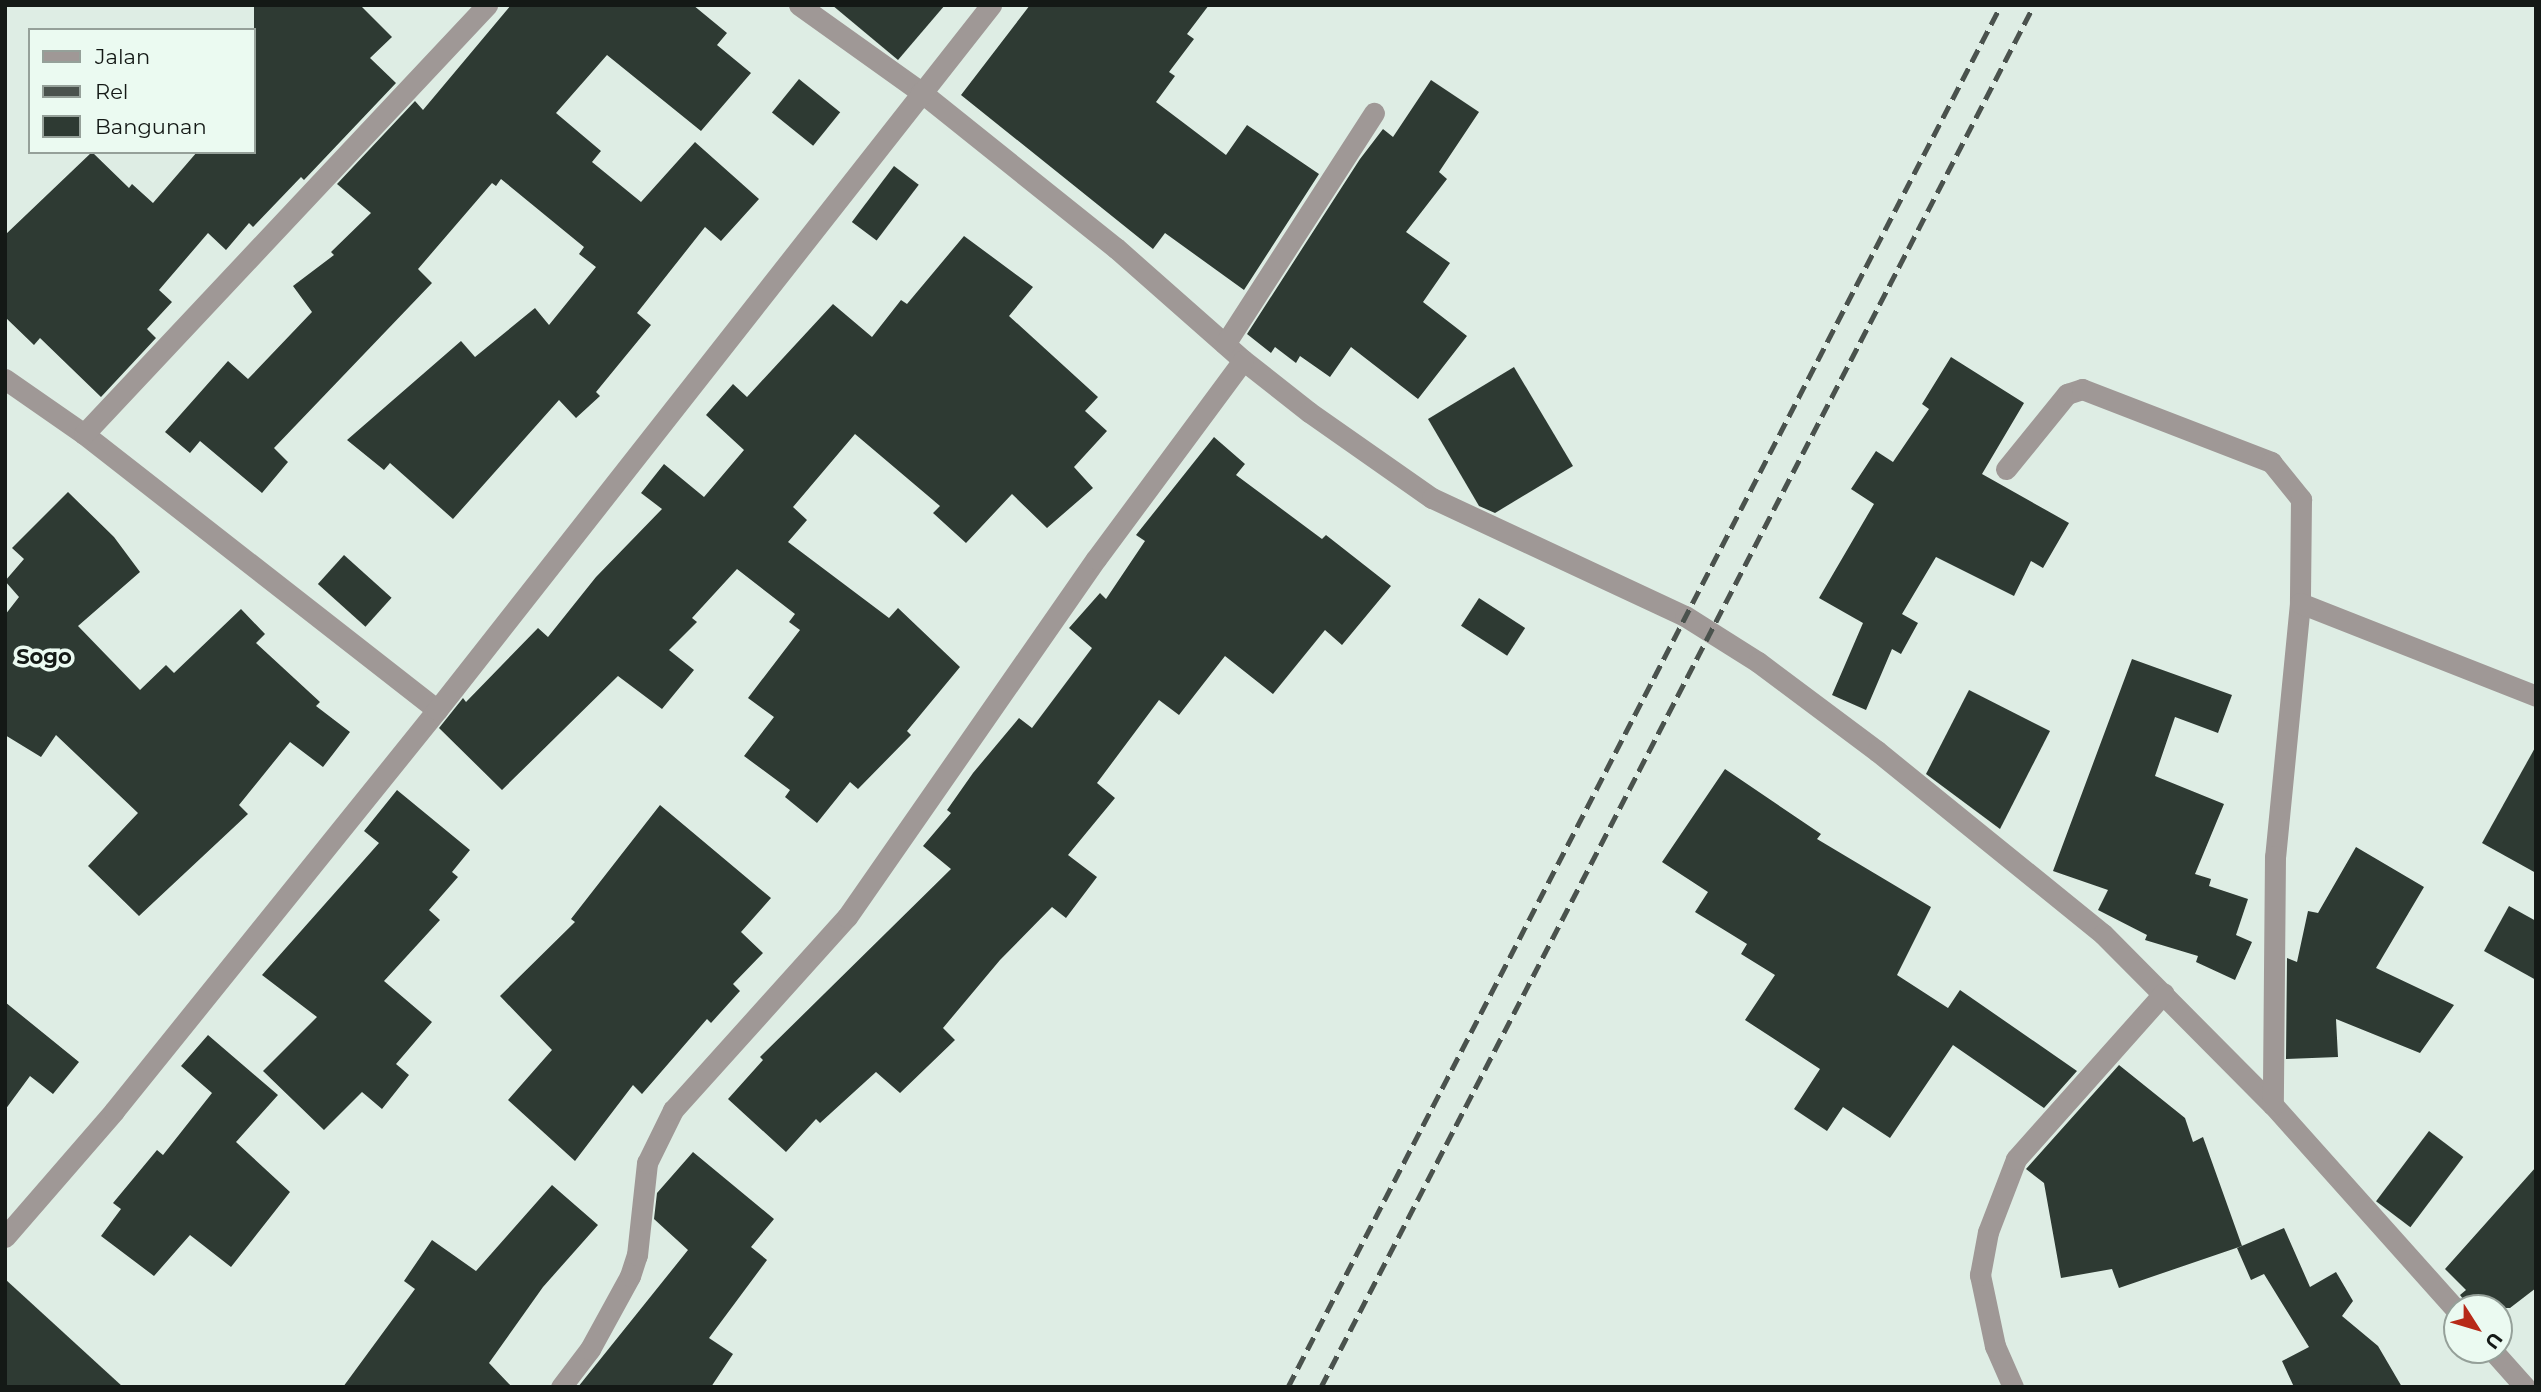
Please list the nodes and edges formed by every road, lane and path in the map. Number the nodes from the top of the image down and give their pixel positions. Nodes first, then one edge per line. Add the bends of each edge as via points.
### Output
1 (487, 5) edge
2 (799, 5) edge
3 (990, 5) edge
4 (921, 92) junction
5 (1374, 113) dead end
6 (1225, 344) junction
7 (1242, 360) junction
8 (5, 379) edge
9 (84, 434) junction
10 (2006, 469) dead end
11 (2301, 603) junction
12 (2536, 696) edge
13 (437, 710) junction
14 (2164, 993) junction
15 (2273, 1105) junction
16 (5, 1237) edge
17 (2443, 1295) edge
18 (2504, 1364) edge
19 (561, 1387) edge
20 (2012, 1387) edge
21 (2525, 1387) edge

1 - 9 street
2 - 4 street
3 - 4 street
4 - 6 street via 1116,247
4 - 13 street
5 - 6 street
6 - 7 street
7 - 14 street via 1432,498 1685,617 1758,663 1877,751 2104,934
7 - 19 street via 1096,559 847,917 673,1110 647,1163 637,1255 630,1276 590,1349
8 - 9 street
9 - 13 street
10 - 11 street via 2076,389 2137,407 2271,463 2301,499
11 - 12 street
11 - 15 street via 2276,856
13 - 16 street via 114,1111
14 - 15 street
14 - 20 street via 2016,1159 1987,1232 1980,1275 1995,1346
15 - 17 street
18 - 21 street

